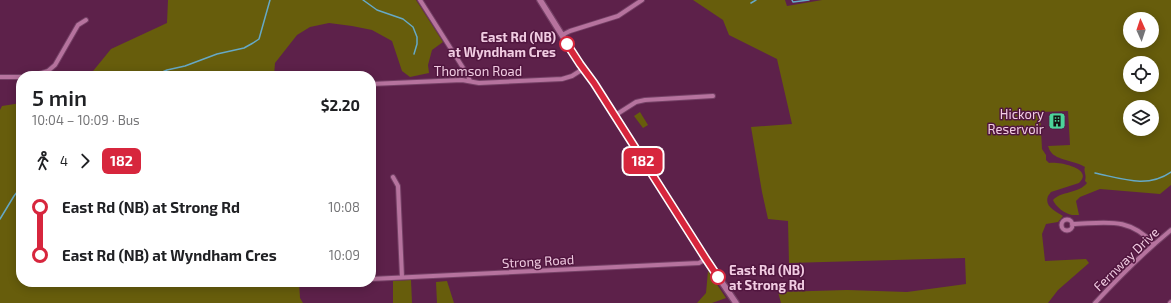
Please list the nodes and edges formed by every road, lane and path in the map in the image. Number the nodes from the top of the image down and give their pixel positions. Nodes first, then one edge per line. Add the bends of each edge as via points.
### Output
1 (420, 0) edge
2 (540, 0) edge
3 (642, 0) edge
4 (86, 20) dead end
5 (562, 35) junction
6 (583, 69) junction
7 (48, 71) edge
8 (16, 76) edge
9 (0, 77) edge
10 (470, 81) junction
11 (376, 84) edge
12 (713, 96) dead end
13 (614, 116) junction
14 (393, 177) dead end
15 (1072, 224) dead end
16 (1171, 230) edge
17 (1154, 244) junction
18 (706, 259) junction
19 (402, 277) junction
20 (376, 279) edge
21 (736, 303) edge
22 (1095, 303) edge

1 - 10 street
2 - 5 main road
3 - 5 street via 618,16
4 - 7 street via 78,25 55,65
5 - 6 main road
6 - 10 street, Thomson Road via 562,79 479,83
6 - 13 main road
8 - 9 street
10 - 11 street, Thomson Road
12 - 13 street via 645,100 636,102
13 - 18 main road
14 - 19 street via 398,186
15 - 17 street via 1120,223 1142,233
16 - 17 street, Fernway Drive
17 - 22 street, Fernway Drive
18 - 19 street, Strong Road via 699,263
18 - 21 main road
19 - 20 street, Strong Road

